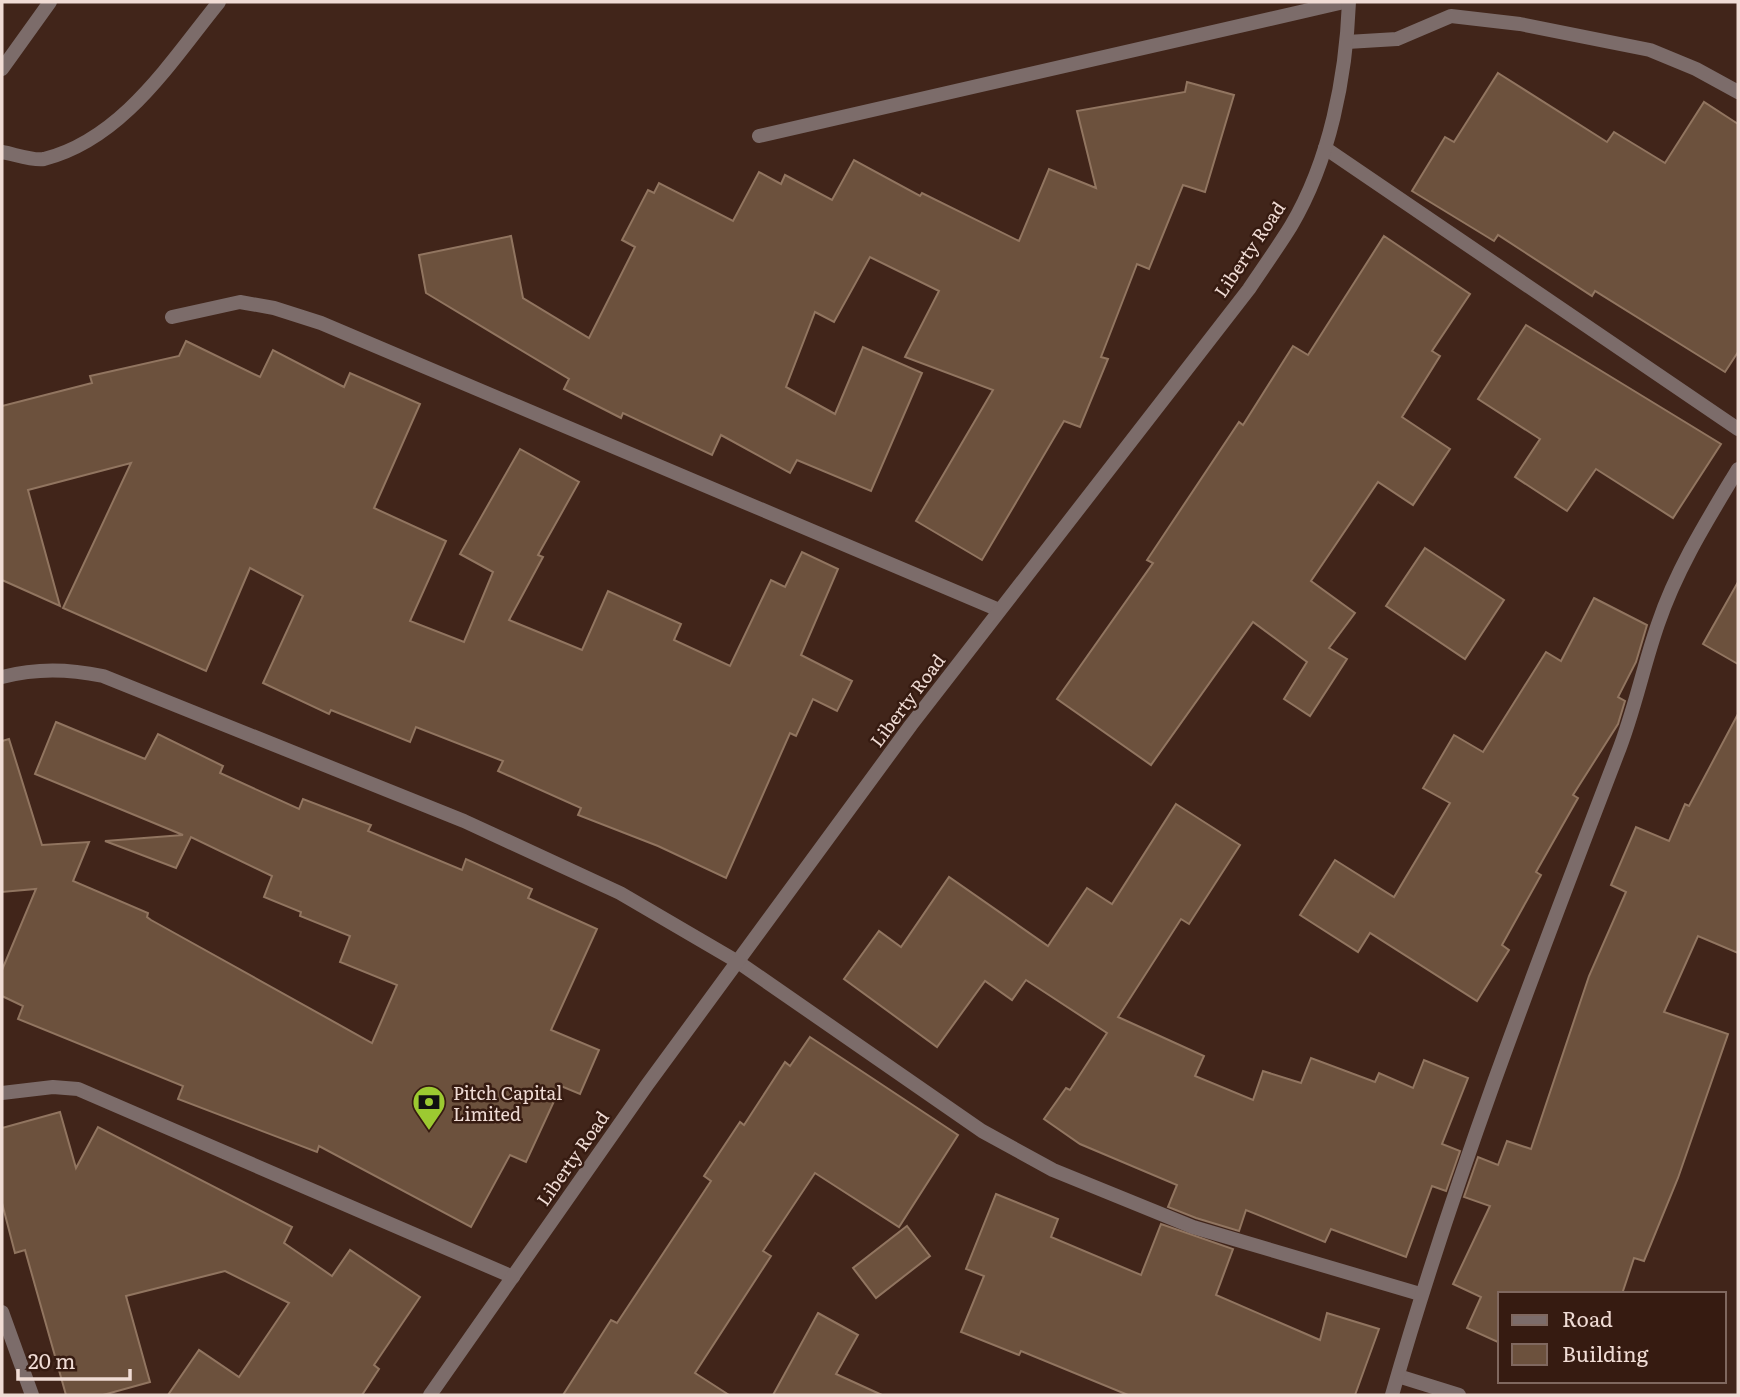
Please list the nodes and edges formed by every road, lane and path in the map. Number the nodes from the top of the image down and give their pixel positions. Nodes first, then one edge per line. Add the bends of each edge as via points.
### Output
1 (50, 2) edge
2 (219, 2) edge
3 (1346, 2) edge
4 (1347, 42) junction
5 (2, 69) edge
6 (1738, 92) edge
7 (759, 136) dead end
8 (1325, 148) junction
9 (2, 152) edge
10 (172, 317) dead end
11 (1738, 429) edge
12 (1738, 469) edge
13 (999, 610) junction
14 (2, 677) edge
15 (738, 962) junction
16 (2, 1093) edge
17 (513, 1277) junction
18 (1420, 1294) junction
19 (2, 1312) edge
20 (1398, 1376) junction
21 (32, 1395) edge
22 (430, 1395) edge
23 (1392, 1395) edge
24 (1459, 1395) edge

1 - 5 street
2 - 9 street via 130,110 93,137 42,160
3 - 4 street, Liberty Road
3 - 7 street
4 - 6 street via 1397,39 1451,16 1520,24 1650,50
4 - 8 street, Liberty Road
8 - 11 street
8 - 13 street, Liberty Road via 1292,224 1249,289
10 - 13 street via 240,302 321,323
12 - 18 street via 1682,565 1658,622 1618,753
13 - 15 street, Liberty Road
14 - 15 street via 38,669 103,676 540,853 620,893
15 - 17 street, Liberty Road
15 - 18 street via 982,1131 1053,1170 1193,1227
16 - 17 street via 78,1089
17 - 22 street, Liberty Road
18 - 20 street
19 - 21 street
20 - 23 street
20 - 24 street

